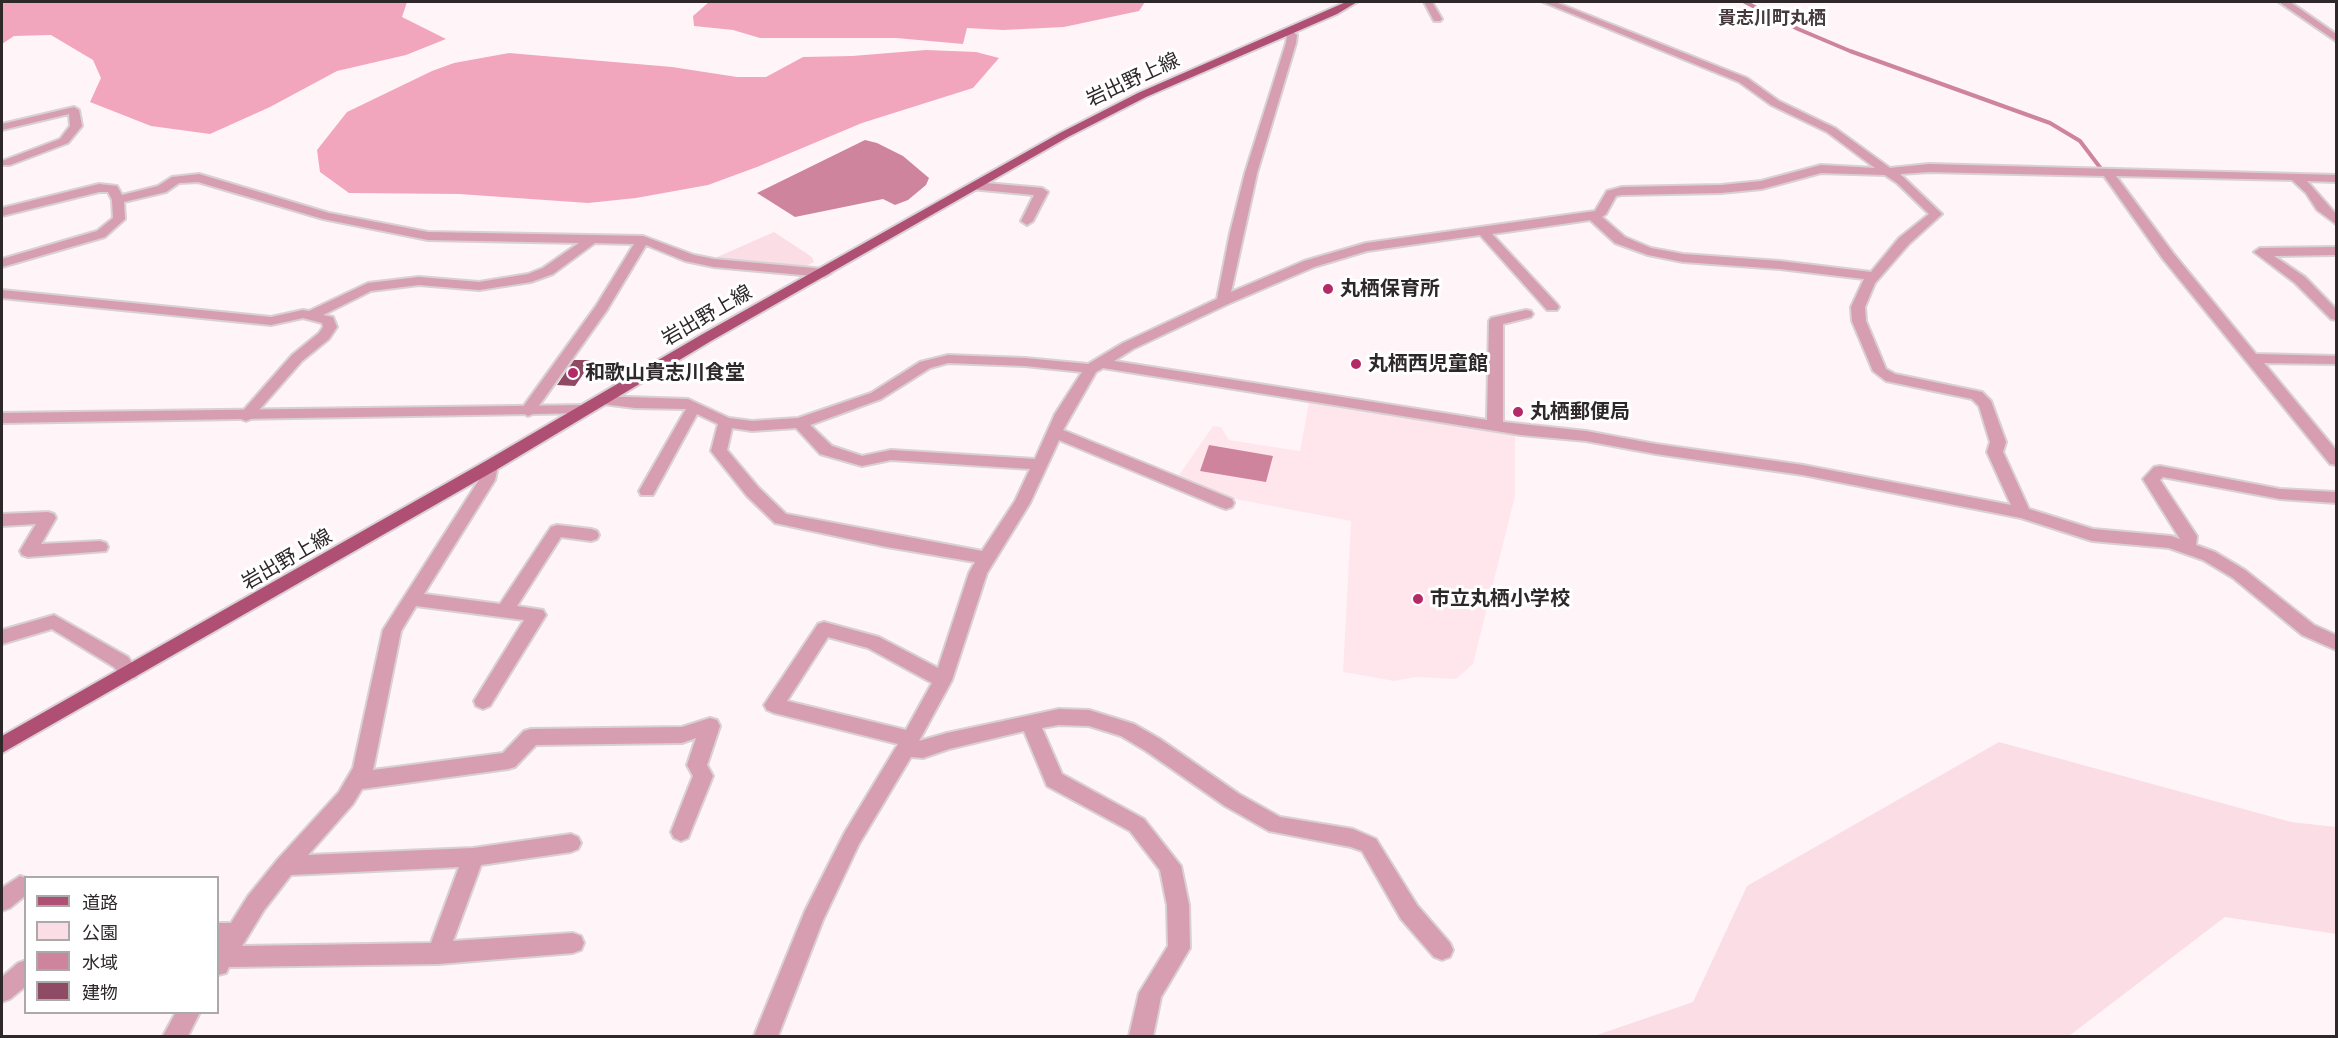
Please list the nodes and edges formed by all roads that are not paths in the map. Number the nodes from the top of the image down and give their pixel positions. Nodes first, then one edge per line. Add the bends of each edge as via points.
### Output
1 (1352, 2) edge
2 (1428, 2) edge
3 (1548, 2) edge
4 (2284, 2) edge
5 (1437, 19) dead end
6 (1288, 32) junction
7 (2337, 38) edge
8 (2, 127) edge
9 (3, 164) edge
10 (1888, 172) junction
11 (2108, 173) junction
12 (2295, 177) junction
13 (2337, 178) edge
14 (975, 186) junction
15 (118, 200) junction
16 (2, 212) edge
17 (1593, 216) junction
18 (2337, 220) edge
19 (1027, 221) dead end
20 (1482, 230) junction
21 (591, 239) junction
22 (643, 240) junction
23 (2337, 251) edge
24 (2, 263) edge
25 (824, 273) junction
26 (1873, 276) junction
27 (2, 294) edge
28 (1223, 301) junction
29 (1552, 307) dead end
30 (1526, 314) dead end
31 (312, 315) junction
32 (2337, 316) edge
33 (2252, 358) junction
34 (2337, 360) edge
35 (1095, 366) junction
36 (603, 399) junction
37 (694, 406) junction
38 (585, 410) junction
39 (528, 411) junction
40 (246, 416) junction
41 (2, 418) edge
42 (726, 422) junction
43 (800, 423) junction
44 (1495, 425) junction
45 (1054, 432) junction
46 (2337, 460) edge
47 (1038, 464) junction
48 (490, 466) junction
49 (647, 491) dead end
50 (2337, 497) edge
51 (1226, 503) dead end
52 (2023, 513) junction
53 (2, 520) edge
54 (591, 535) dead end
55 (100, 547) dead end
56 (2187, 548) junction
57 (986, 558) junction
58 (412, 599) junction
59 (504, 611) junction
60 (2, 627) edge
61 (36, 627) junction
62 (2, 637) edge
63 (2337, 643) edge
64 (129, 672) junction
65 (943, 680) junction
66 (483, 700) dead end
67 (1030, 722) junction
68 (909, 744) junction
69 (2, 746) edge
70 (356, 781) junction
71 (681, 832) dead end
72 (571, 843) dead end
73 (473, 857) junction
74 (285, 866) junction
75 (16, 886) edge
76 (2, 902) edge
77 (227, 934) edge
78 (573, 943) dead end
79 (1442, 950) dead end
80 (438, 953) junction
81 (220, 961) edge
82 (24, 972) edge
83 (2, 992) edge
84 (188, 1014) edge
85 (175, 1036) edge
86 (766, 1036) edge
87 (1141, 1036) edge

1 - 6 main road, 岩出野上線
2 - 5 street
3 - 10 street via 1743,80 1775,103 1831,130
4 - 7 street
6 - 14 main road, 岩出野上線 via 1142,95
6 - 28 street via 1292,35 1291,43 1251,173
8 - 9 street via 74,110 76,126 64,141
10 - 11 street via 1929,168
10 - 17 street via 1821,169 1762,185 1622,191 1611,194 1600,214
10 - 26 street via 1936,214 1904,241
11 - 12 street
11 - 33 street via 2168,256
12 - 13 street
12 - 18 street
14 - 19 street via 1042,192
14 - 25 main road, 岩出野上線
15 - 16 street via 113,189 99,188
15 - 21 street via 162,189 176,180 199,178 327,216 428,236
15 - 24 street via 119,219 101,234
17 - 20 street
17 - 26 street via 1620,240 1683,258
20 - 28 street via 1366,247 1309,264
20 - 29 street
21 - 22 street
21 - 31 street via 548,271 531,278 479,286 419,281 368,287
22 - 25 street via 714,263
22 - 39 street via 602,307
23 - 32 street via 2260,252 2300,280
25 - 36 main road, 岩出野上線
26 - 52 street via 1858,307 1859,321 1880,371 1891,378 1977,395 1986,404 1998,442 1995,452
27 - 31 street via 271,321
28 - 35 street
30 - 44 street via 1496,321
31 - 40 street via 328,320 330,327
33 - 34 street
33 - 46 street
35 - 43 street via 948,359 925,365 876,396
35 - 44 street
35 - 45 street
36 - 37 street
36 - 38 main road, 岩出野上線
37 - 42 street
37 - 49 street
38 - 39 street
38 - 48 main road, 岩出野上線
39 - 40 street
40 - 41 street
42 - 43 street via 752,426
42 - 57 street via 720,452 781,519
43 - 47 street via 826,450 862,461 891,455
44 - 52 street via 1803,470
45 - 47 street
45 - 51 street
47 - 57 street via 1023,503
48 - 58 street via 488,480
48 - 64 main road, 岩出野上線
50 - 56 street via 2280,494 2160,471 2151,479 2189,536
52 - 56 street via 2092,535 2171,542
53 - 55 street via 48,518 28,551
54 - 59 street via 557,531
56 - 63 street via 2210,556 2239,574 2307,630
57 - 65 street
58 - 59 street
58 - 70 street via 392,630 363,770
59 - 66 street via 537,615
60 - 61 street
61 - 62 street
61 - 64 street via 54,621 121,662
64 - 69 main road, 岩出野上線
65 - 68 street
65 - 68 street via 873,642 824,629 774,705
67 - 68 street via 924,750
67 - 79 street via 1059,717 1089,718 1127,730 1276,825 1353,838 1369,845 1410,912
67 - 87 street via 1054,780 1137,825 1170,866 1178,904 1179,948 1150,993
68 - 86 street via 852,837 813,918
70 - 71 street via 508,761 531,737 682,735 710,726 697,765 703,776
70 - 74 street via 346,798
72 - 73 street
73 - 74 street
73 - 80 street
74 - 77 street
75 - 76 street
77 - 81 street
78 - 80 street
80 - 81 street
82 - 83 street
84 - 85 street

